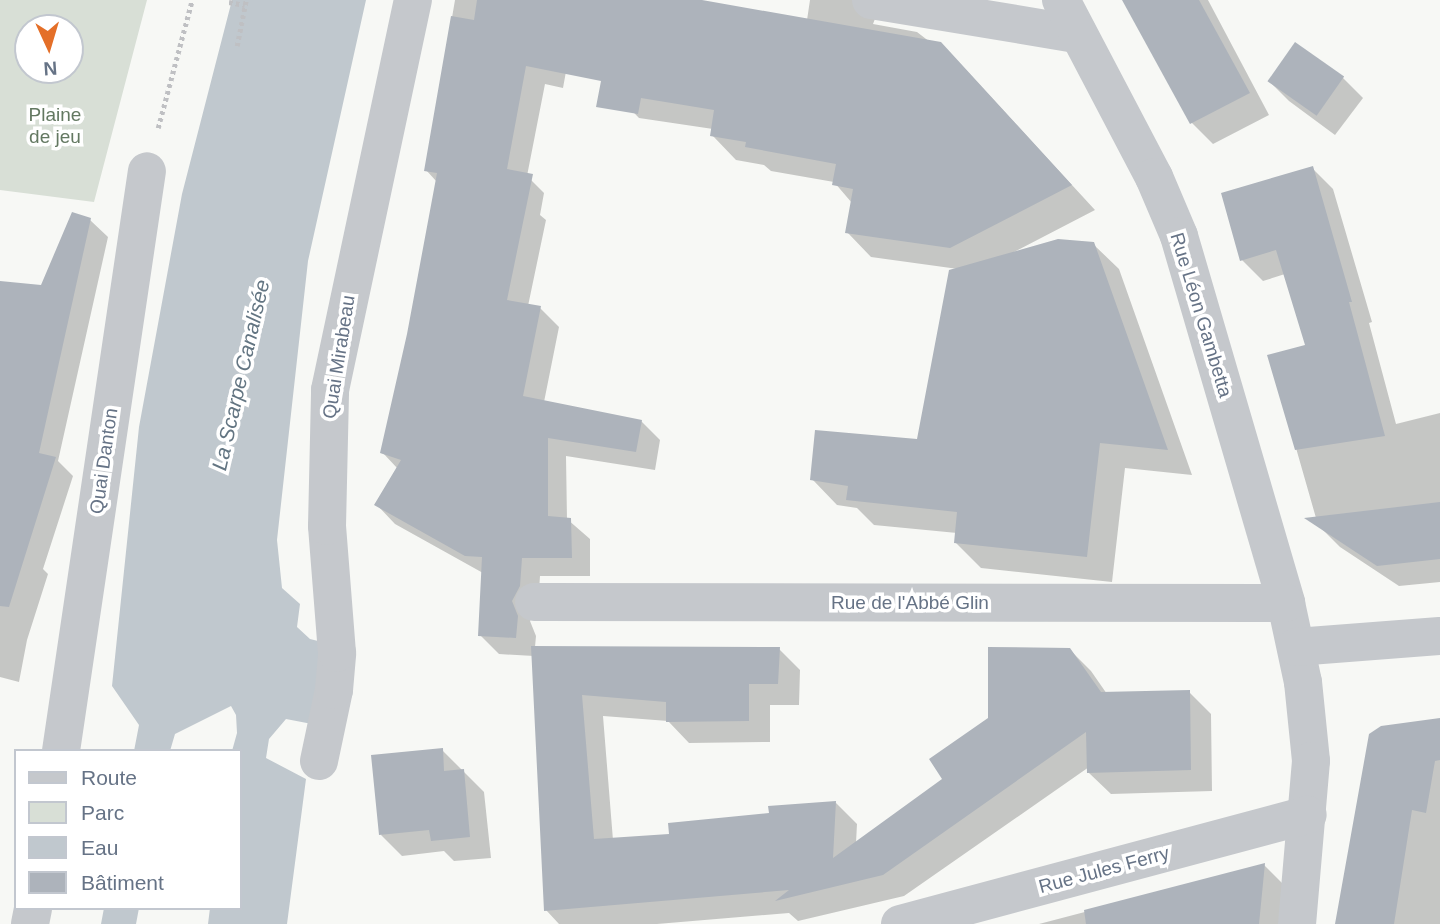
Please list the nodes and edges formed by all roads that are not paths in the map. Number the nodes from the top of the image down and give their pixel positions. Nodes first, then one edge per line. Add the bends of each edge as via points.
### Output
1 (414, 0) edge
2 (871, 0) edge
3 (1061, 0) edge
4 (1077, 34) junction
5 (147, 171) road end
6 (534, 601) dead end
7 (1286, 603) junction
8 (1440, 636) edge
9 (1296, 648) junction
10 (61, 749) edge
11 (319, 761) dead end
12 (1308, 815) junction
13 (900, 924) edge
14 (1297, 924) edge

1 - 11 street, Quai Mirabeau via 330,390 327,503 337,653
2 - 4 street
3 - 4 street, Rue Léon Gambetta
4 - 7 street, Rue Léon Gambetta via 1149,168 1179,236
5 - 10 street, Quai Danton
6 - 7 street, Rue de l'Abbé Glin
7 - 9 street, Rue Léon Gambetta
8 - 9 street
9 - 12 street, Rue Léon Gambetta via 1309,733
12 - 13 street, Rue Jules Ferry
12 - 14 street, Rue Léon Gambetta

